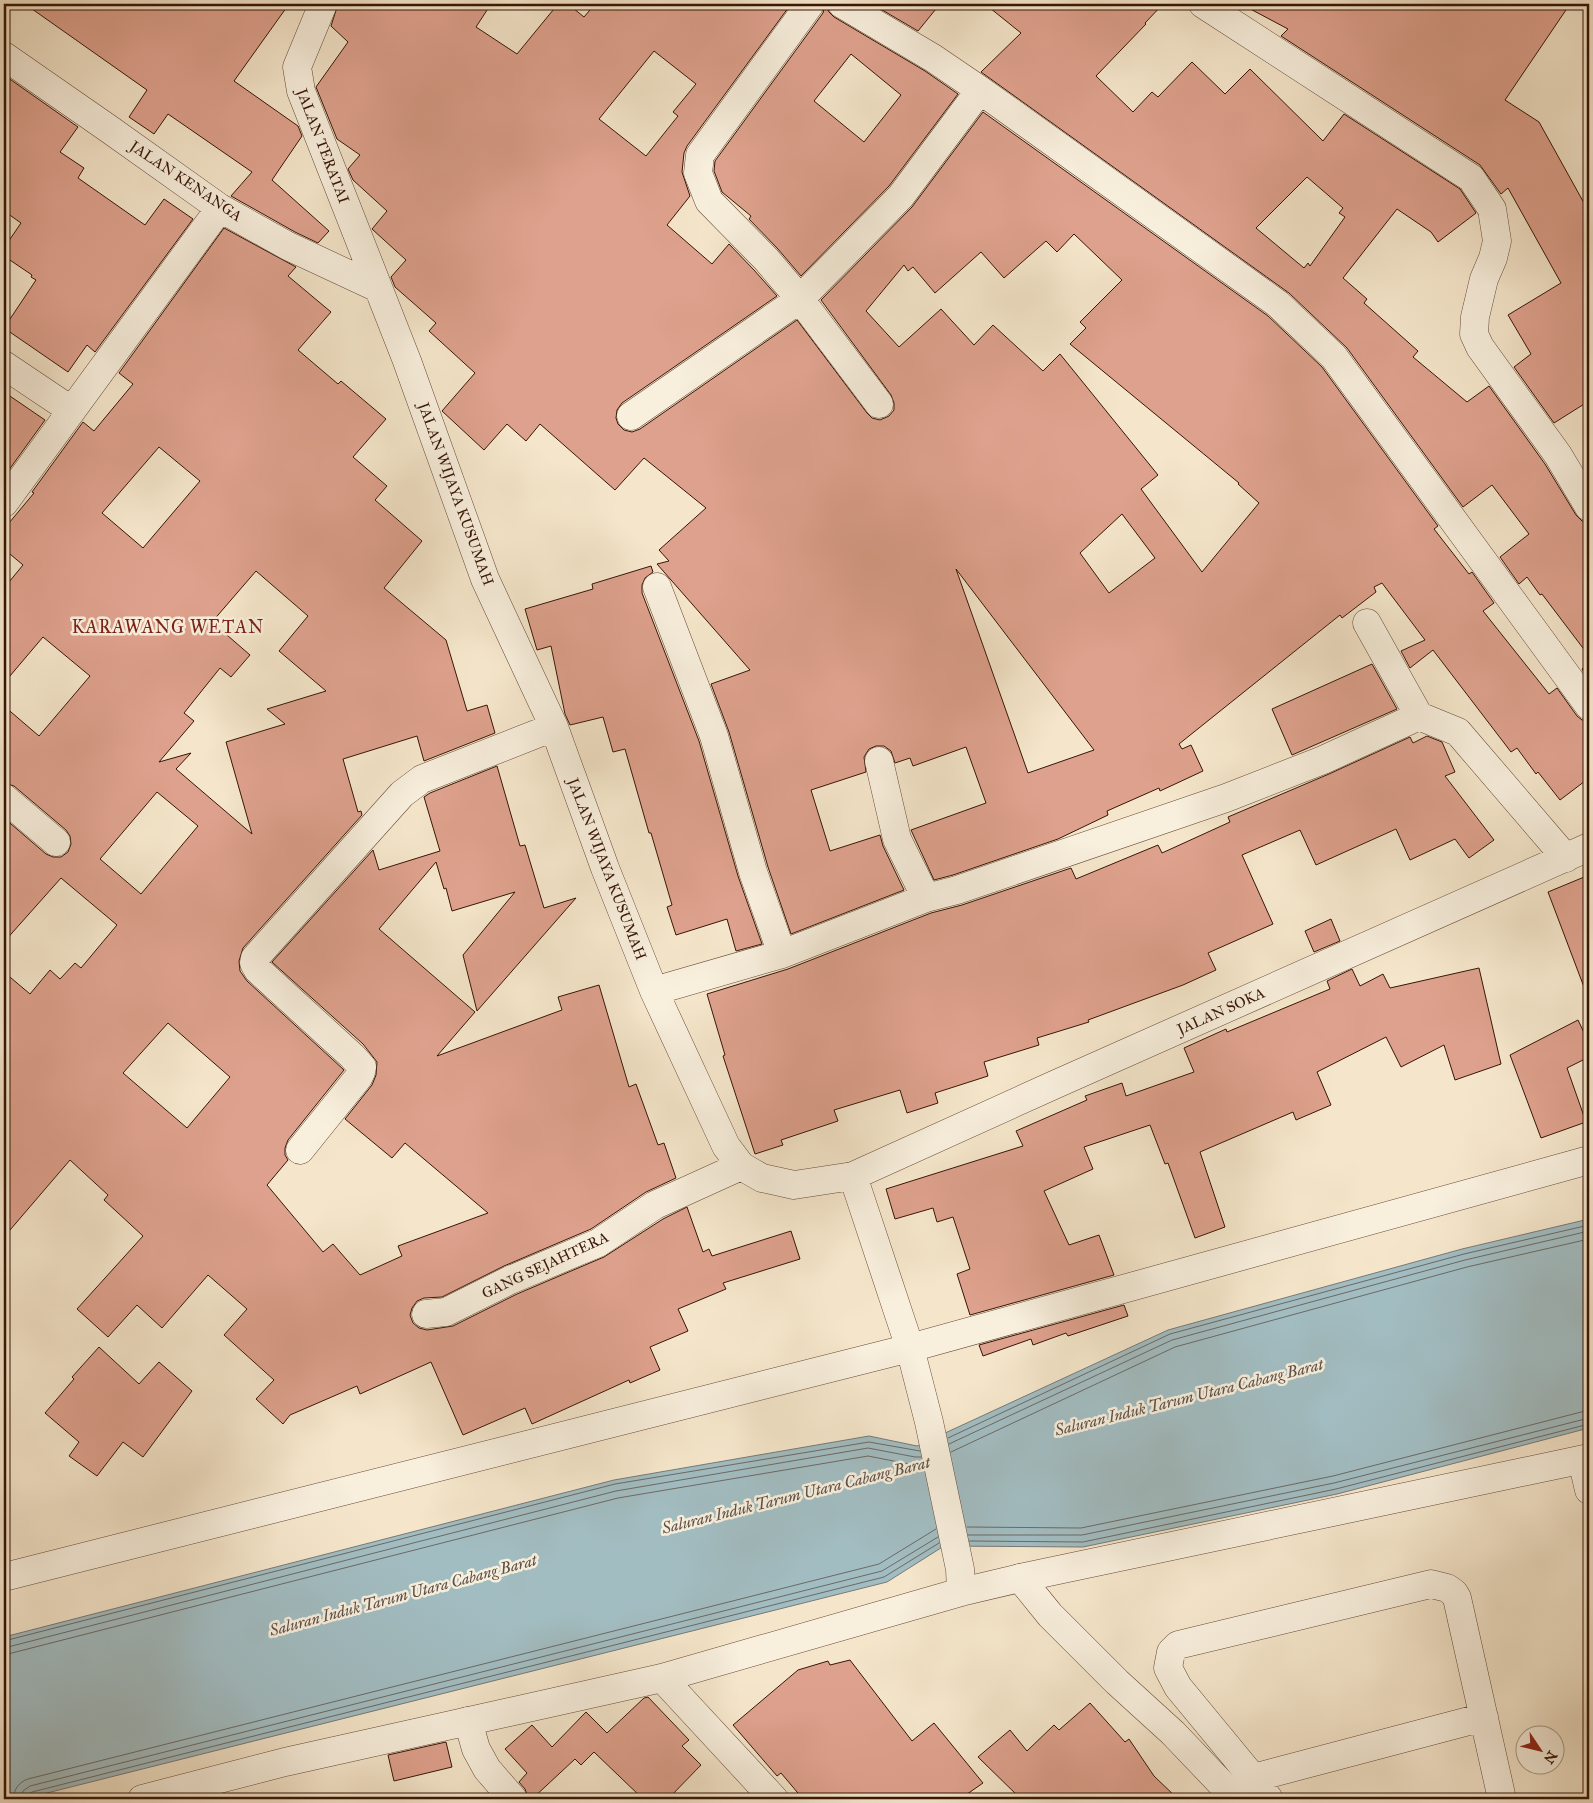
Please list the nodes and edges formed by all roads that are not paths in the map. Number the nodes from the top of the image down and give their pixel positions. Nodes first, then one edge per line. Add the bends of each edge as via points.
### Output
1 (323, 4) edge
2 (810, 4) edge
3 (842, 4) edge
4 (1203, 4) edge
5 (4, 56) edge
6 (980, 90) junction
7 (220, 208) junction
8 (378, 288) junction
9 (800, 299) junction
10 (4, 365) edge
11 (879, 404) dead end
12 (71, 410) junction
13 (631, 416) dead end
14 (4, 503) edge
15 (1589, 507) edge
16 (657, 587) dead end
17 (1367, 623) dead end
18 (1589, 706) edge
19 (1419, 716) junction
20 (554, 727) junction
21 (879, 761) dead end
22 (4, 798) edge
23 (56, 842) dead end
24 (1578, 853) edge
25 (926, 898) junction
26 (782, 954) junction
27 (654, 991) junction
28 (300, 1150) dead end
29 (1589, 1160) edge
30 (741, 1166) junction
31 (853, 1176) junction
32 (426, 1314) dead end
33 (910, 1348) junction
34 (1586, 1459) edge
35 (1589, 1490) edge
36 (4, 1577) edge
37 (1020, 1578) junction
38 (960, 1580) junction
39 (662, 1678) junction
40 (1484, 1717) junction
41 (468, 1721) junction
42 (1261, 1789) edge
43 (142, 1799) edge
44 (513, 1799) edge
45 (774, 1799) edge
46 (1236, 1799) edge
47 (1502, 1799) edge

1 - 8 street, JALAN TERATAI via 297,67 300,91
2 - 9 street via 700,155 698,173 709,201
3 - 6 street
4 - 15 street via 1471,178 1492,209 1497,240 1484,279 1474,334 1558,455
5 - 7 street, JALAN KENANGA
6 - 9 street via 901,196
6 - 18 street via 1278,304 1334,357
7 - 8 street, JALAN KENANGA via 288,246
7 - 12 street
8 - 20 street, JALAN WIJAYA KUSUMAH via 408,360 485,579
9 - 11 street
9 - 13 street
10 - 12 street
12 - 14 street
16 - 26 street via 714,736 753,872
17 - 19 street
19 - 24 street via 1458,732
19 - 25 street via 1322,760 1226,798
20 - 27 street, JALAN WIJAYA KUSUMAH
20 - 28 street via 422,779 402,794 255,958 258,970 362,1067 358,1078
21 - 25 street via 897,839
22 - 23 street
24 - 31 street, JALAN SOKA
25 - 26 street
26 - 27 street
27 - 30 street, JALAN WIJAYA KUSUMAH via 726,1146
29 - 33 street
30 - 31 street, JALAN WIJAYA KUSUMAH via 762,1178 794,1185
30 - 32 street, GANG SEJAHTERA via 655,1205 598,1243 510,1280 446,1312
31 - 33 street
33 - 36 street
33 - 38 street via 929,1422
34 - 35 street
34 - 37 street
37 - 38 street
37 - 46 street via 1050,1615 1173,1733
38 - 39 street
39 - 41 street
39 - 45 street
40 - 42 street
40 - 42 street via 1457,1598 1446,1588 1431,1584 1178,1645 1170,1652 1168,1668 1178,1687
40 - 47 street
41 - 43 street via 285,1762
41 - 44 street via 476,1749 487,1769

